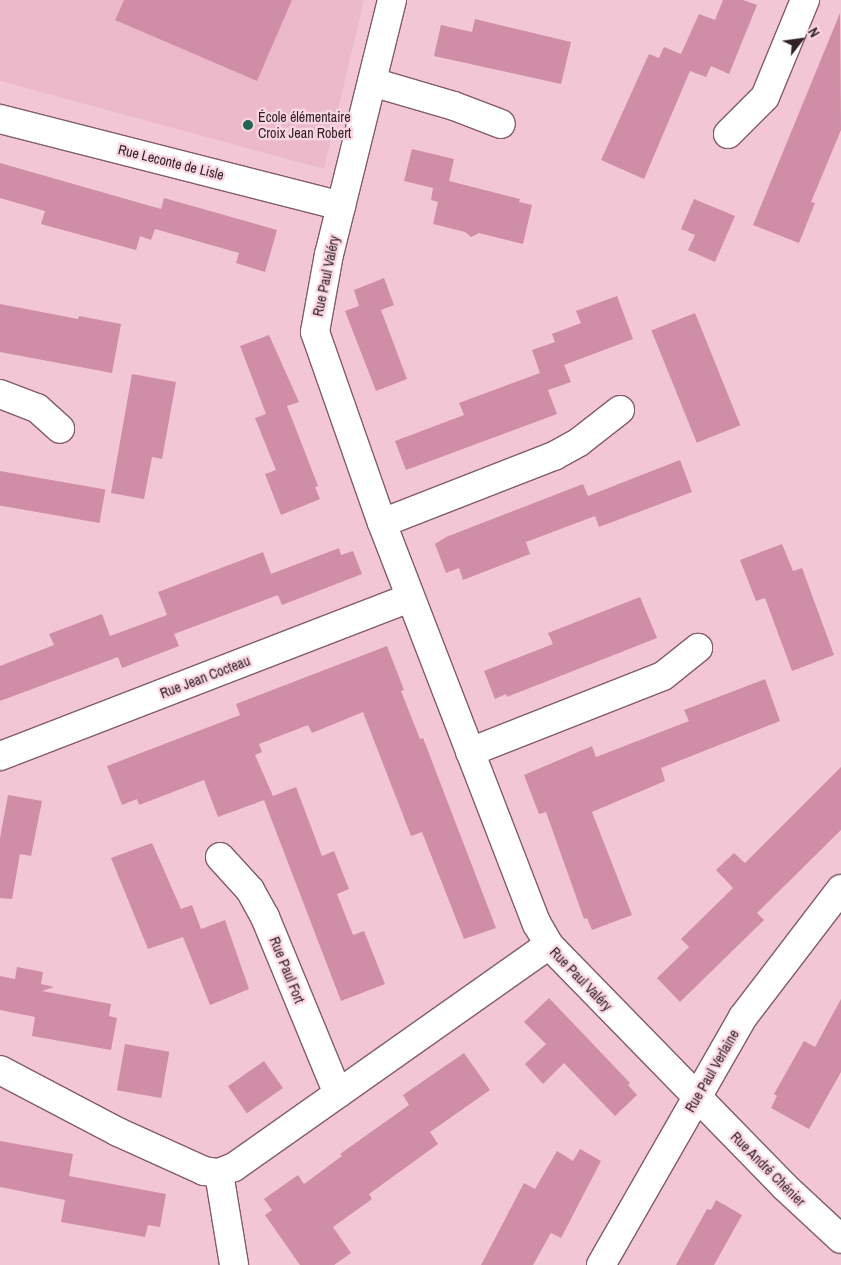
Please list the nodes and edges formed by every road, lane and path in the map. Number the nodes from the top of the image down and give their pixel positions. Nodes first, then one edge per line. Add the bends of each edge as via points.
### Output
1 (392, 0) edge
2 (805, 0) edge
3 (372, 82) junction
4 (0, 119) edge
5 (500, 124) dead end
6 (728, 134) dead end
7 (341, 206) junction
8 (0, 394) edge
9 (620, 410) dead end
10 (60, 429) dead end
11 (382, 523) junction
12 (410, 598) junction
13 (698, 648) dead end
14 (470, 752) junction
15 (0, 756) edge
16 (220, 857) dead end
17 (841, 889) edge
18 (549, 945) junction
19 (0, 1070) edge
20 (338, 1094) junction
21 (697, 1097) junction
22 (219, 1172) junction
23 (841, 1239) edge
24 (234, 1265) edge
25 (601, 1265) edge

1 - 3 street, Rue Paul Valéry
2 - 6 street via 765,97
3 - 5 street via 470,111
3 - 7 street, Rue Paul Valéry
4 - 7 street, Rue Leconte de Lisle
7 - 11 street, Rue Paul Valéry via 316,313 315,332
8 - 10 street via 37,408
9 - 11 street via 579,442 554,456
11 - 12 street, Rue Paul Valéry
12 - 14 street, Rue Paul Valéry
12 - 15 street, Rue Jean Cocteau
13 - 14 street via 664,676
14 - 18 street, Rue Paul Valéry via 537,924
16 - 20 street, Rue Paul Fort via 250,890 265,917
17 - 21 street, Rue Paul Verlaine via 743,1017
18 - 20 street
18 - 21 street, Rue Paul Valéry
19 - 22 street via 118,1132 204,1171
20 - 22 street via 234,1167
21 - 23 street, Rue André Chénier
21 - 25 street, Rue Paul Verlaine
22 - 24 street

